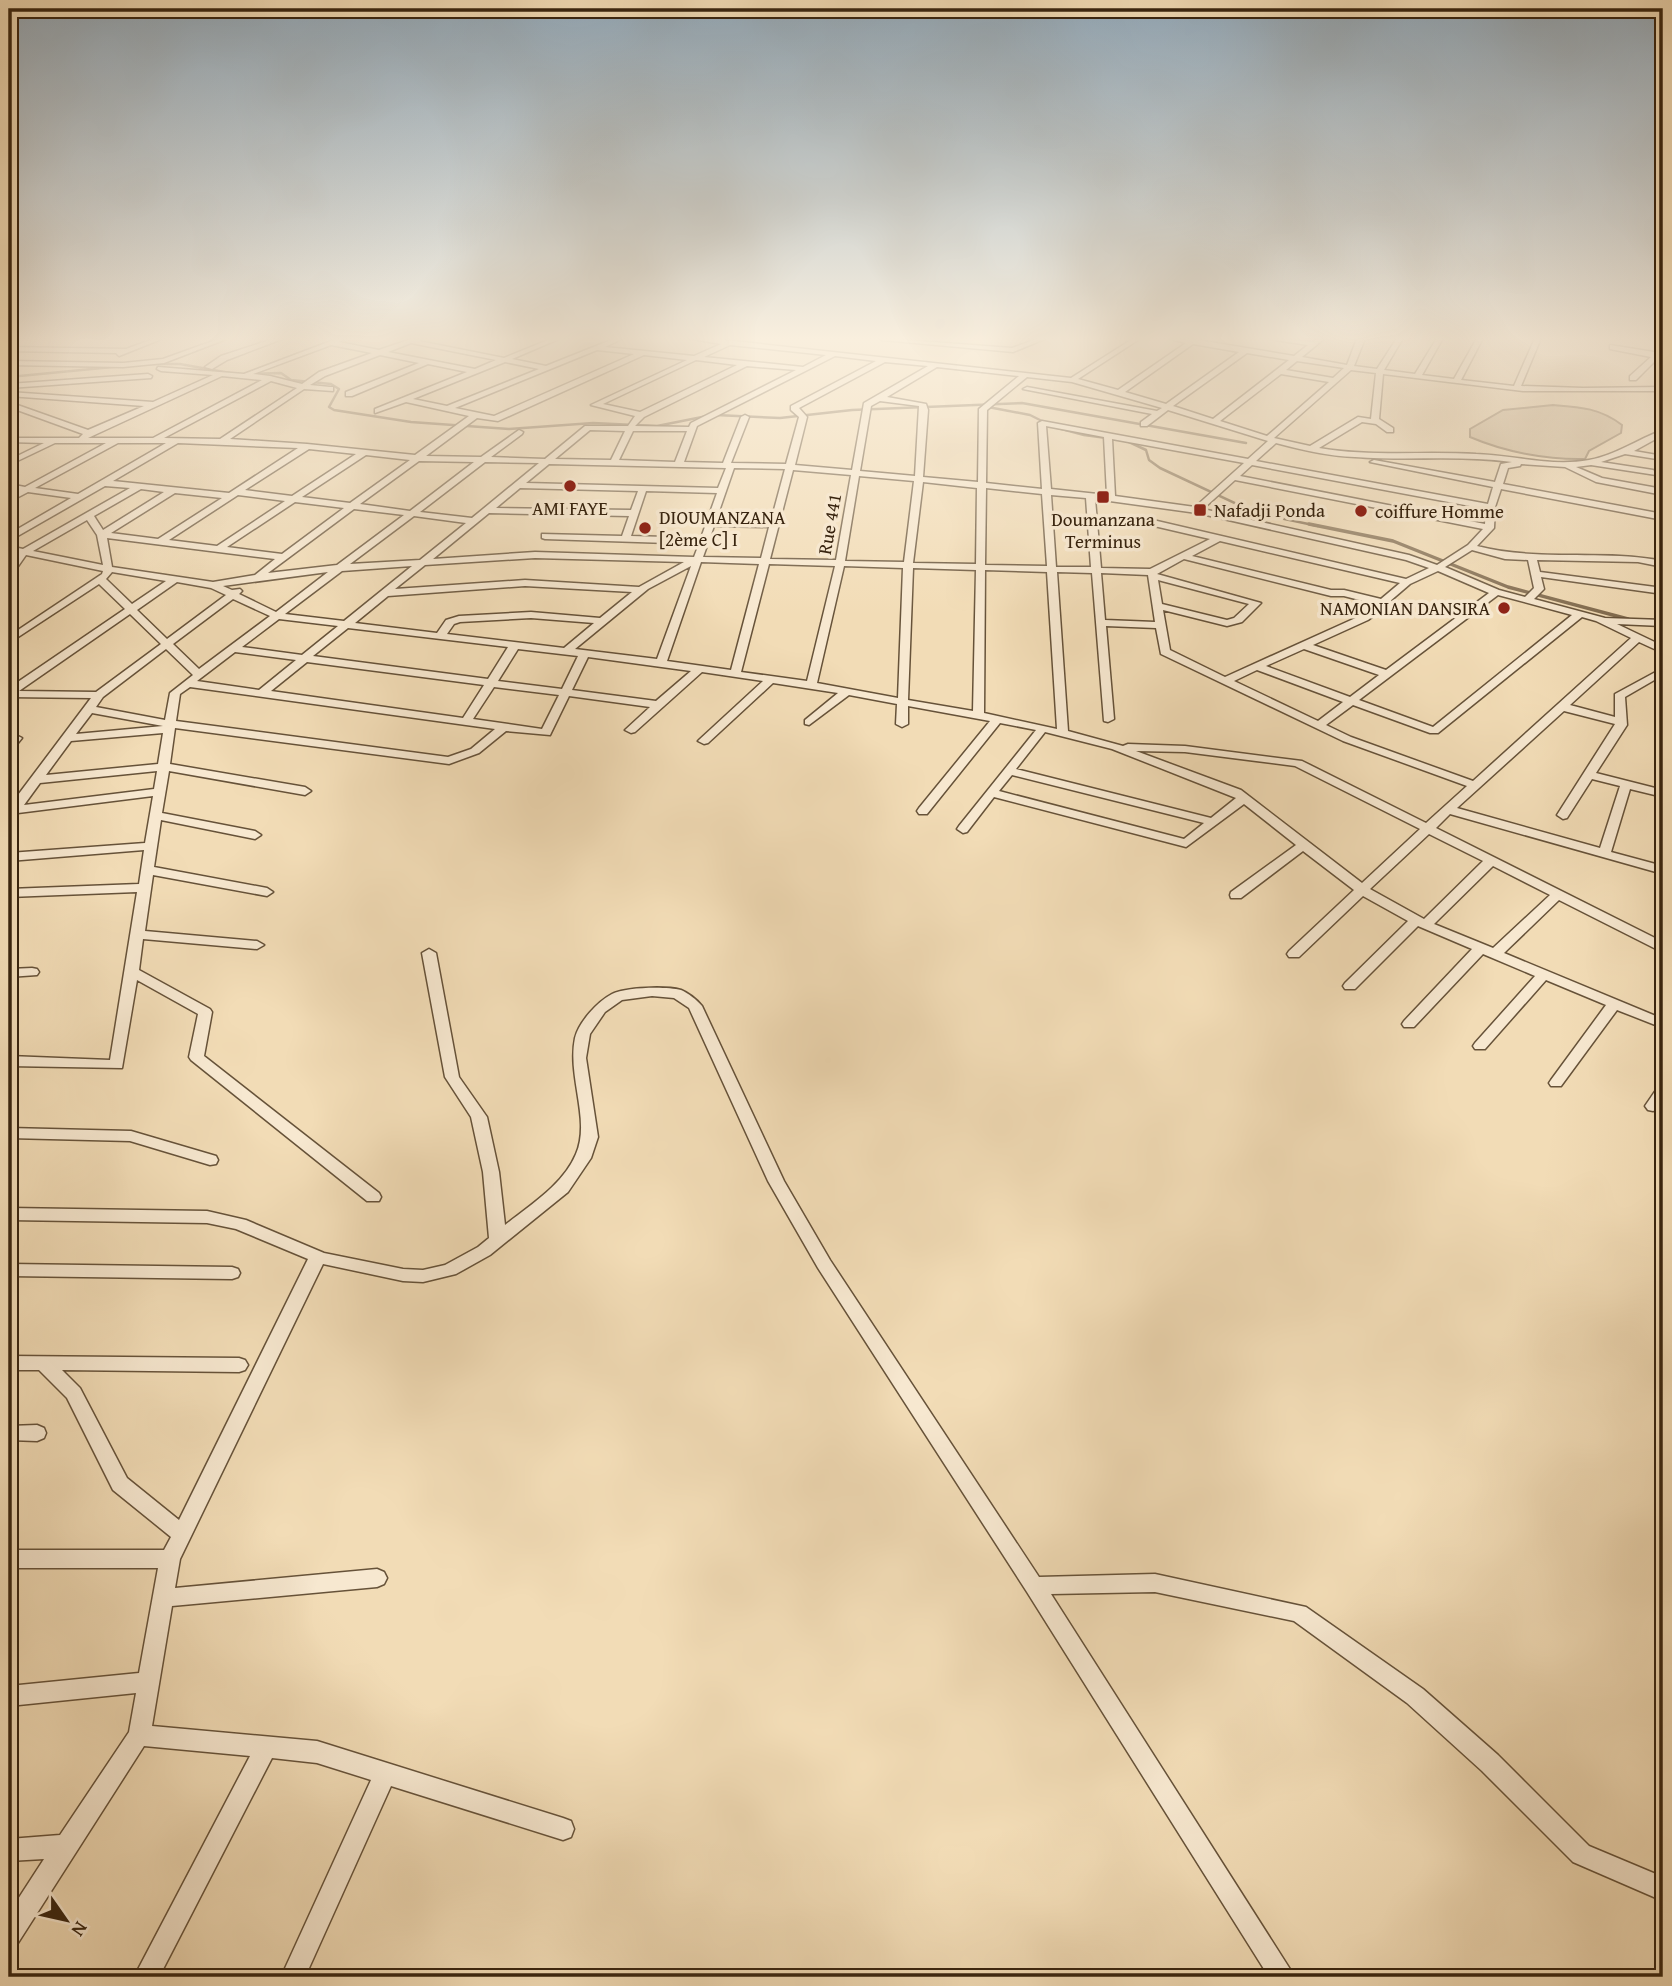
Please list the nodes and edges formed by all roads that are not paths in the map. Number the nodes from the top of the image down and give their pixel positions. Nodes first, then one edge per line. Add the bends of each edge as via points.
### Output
1 (70, 431) edge
2 (97, 431) edge
3 (173, 431) edge
4 (237, 431) edge
5 (454, 431) edge
6 (585, 431) edge
7 (630, 431) edge
8 (691, 431) edge
9 (740, 431) edge
10 (800, 431) edge
11 (862, 431) edge
12 (923, 431) edge
13 (982, 431) edge
14 (1042, 431) edge
15 (1079, 431) edge
16 (1243, 431) edge
17 (1280, 431) edge
18 (1342, 431) edge
19 (519, 432) dead end
20 (1661, 435) edge
21 (1108, 436) junction
22 (84, 437) junction
23 (1271, 439) junction
24 (9, 440) edge
25 (56, 440) junction
26 (117, 440) junction
27 (154, 441) junction
28 (177, 441) junction
29 (222, 441) junction
30 (307, 446) junction
31 (1312, 449) junction
32 (1626, 452) junction
33 (363, 453) junction
34 (1363, 457) junction
35 (417, 458) junction
36 (484, 458) junction
37 (1663, 458) edge
38 (548, 460) junction
39 (614, 462) junction
40 (1251, 462) junction
41 (9, 463) edge
42 (679, 463) junction
43 (1532, 463) junction
44 (1587, 463) junction
45 (729, 465) junction
46 (1567, 466) junction
47 (791, 467) junction
48 (855, 473) junction
49 (1653, 473) dead end
50 (1234, 477) junction
51 (919, 479) junction
52 (105, 483) junction
53 (981, 484) junction
54 (517, 485) junction
55 (140, 486) junction
56 (9, 487) edge
57 (1499, 487) junction
58 (643, 488) junction
59 (26, 490) junction
60 (173, 490) junction
61 (720, 491) junction
62 (1046, 491) junction
63 (1663, 492) edge
64 (234, 494) junction
65 (1090, 495) junction
66 (80, 497) junction
67 (1111, 497) junction
68 (9, 499) edge
69 (293, 499) junction
70 (1135, 500) junction
71 (352, 506) junction
72 (1491, 508) junction
73 (487, 510) junction
74 (1197, 510) junction
75 (557, 511) junction
76 (412, 513) junction
77 (635, 513) junction
78 (89, 515) junction
79 (1663, 517) edge
80 (474, 520) junction
81 (1140, 520) junction
82 (710, 523) junction
83 (776, 524) junction
84 (1489, 528) junction
85 (1144, 534) dead end
86 (102, 535) junction
87 (545, 536) junction
88 (9, 538) edge
89 (1219, 538) junction
90 (625, 539) junction
91 (704, 541) junction
92 (160, 542) junction
93 (1471, 547) junction
94 (220, 548) junction
95 (9, 549) edge
96 (24, 552) junction
97 (535, 555) junction
98 (284, 556) junction
99 (1182, 556) junction
100 (1532, 557) junction
101 (698, 559) junction
102 (424, 561) junction
103 (766, 561) junction
104 (840, 563) junction
105 (1663, 564) edge
106 (908, 565) junction
107 (979, 567) junction
108 (340, 568) junction
109 (1438, 568) junction
110 (108, 569) junction
111 (1051, 569) junction
112 (1096, 570) junction
113 (9, 573) edge
114 (1153, 574) junction
115 (1537, 574) junction
116 (257, 577) junction
117 (175, 579) junction
118 (101, 580) junction
119 (1407, 582) junction
120 (213, 585) junction
121 (644, 590) junction
122 (1663, 591) edge
123 (385, 593) junction
124 (1496, 593) junction
125 (233, 594) junction
126 (1528, 599) junction
127 (1385, 603) junction
128 (1158, 606) junction
129 (131, 609) junction
130 (1581, 613) junction
131 (276, 616) junction
132 (1600, 619) junction
133 (605, 621) junction
134 (1100, 623) junction
135 (1662, 623) edge
136 (346, 625) junction
137 (1161, 625) junction
138 (440, 636) junction
139 (1639, 637) junction
140 (9, 640) edge
141 (166, 644) junction
142 (515, 645) junction
143 (1304, 645) junction
144 (233, 649) junction
145 (1663, 650) edge
146 (565, 652) junction
147 (584, 654) junction
148 (305, 658) junction
149 (661, 663) junction
150 (1256, 666) junction
151 (699, 669) junction
152 (1663, 671) edge
153 (735, 674) junction
154 (1387, 674) junction
155 (193, 679) junction
156 (771, 680) junction
157 (1224, 681) junction
158 (491, 683) junction
159 (811, 685) junction
160 (847, 691) junction
161 (565, 692) junction
162 (262, 693) junction
163 (9, 694) edge
164 (99, 695) junction
165 (902, 700) junction
166 (1352, 700) junction
167 (659, 705) junction
168 (1563, 707) junction
169 (89, 709) junction
170 (978, 715) junction
171 (997, 719) junction
172 (1108, 719) dead end
173 (466, 722) junction
174 (809, 722) dead end
175 (1621, 722) junction
176 (902, 724) dead end
177 (1319, 725) junction
178 (170, 726) junction
179 (505, 727) junction
180 (1043, 728) junction
181 (631, 730) dead end
182 (1063, 733) junction
183 (9, 738) edge
184 (65, 738) junction
185 (704, 741) dead end
186 (9, 747) edge
187 (1116, 747) junction
188 (164, 767) junction
189 (1010, 771) junction
190 (1590, 775) junction
191 (35, 780) junction
192 (1626, 784) junction
193 (1477, 786) junction
194 (306, 791) dead end
195 (160, 792) junction
196 (992, 793) junction
197 (1663, 793) edge
198 (1243, 799) junction
199 (1449, 810) junction
200 (923, 811) dead end
201 (11, 814) edge
202 (156, 815) junction
203 (1563, 815) dead end
204 (1213, 822) junction
205 (964, 829) dead end
206 (1427, 829) junction
207 (255, 835) dead end
208 (1303, 845) junction
209 (152, 846) junction
210 (1604, 854) junction
211 (9, 858) edge
212 (1491, 861) junction
213 (148, 870) junction
214 (1663, 870) edge
215 (145, 888) junction
216 (1362, 890) junction
217 (267, 892) dead end
218 (9, 893) edge
219 (1558, 894) junction
220 (1236, 895) dead end
221 (1421, 923) junction
222 (138, 934) junction
223 (257, 946) dead end
224 (1663, 947) edge
225 (1480, 948) junction
226 (429, 953) dead end
227 (1294, 954) dead end
228 (1495, 954) junction
229 (32, 972) dead end
230 (132, 972) junction
231 (9, 973) edge
232 (1544, 974) junction
233 (1350, 986) dead end
234 (1614, 1003) junction
235 (1409, 1024) dead end
236 (1663, 1024) edge
237 (1480, 1046) dead end
238 (9, 1061) edge
239 (1556, 1083) dead end
240 (1663, 1090) edge
241 (1653, 1105) dead end
242 (9, 1133) edge
243 (210, 1160) dead end
244 (373, 1197) dead end
245 (9, 1214) edge
246 (498, 1240) junction
247 (318, 1257) junction
248 (9, 1270) edge
249 (232, 1273) dead end
250 (9, 1363) edge
251 (44, 1364) junction
252 (239, 1365) dead end
253 (9, 1433) edge
254 (37, 1433) dead end
255 (182, 1534) junction
256 (9, 1559) edge
257 (170, 1559) junction
258 (377, 1578) dead end
259 (1034, 1586) junction
260 (163, 1598) junction
261 (148, 1682) junction
262 (9, 1696) edge
263 (139, 1735) junction
264 (266, 1748) junction
265 (385, 1774) junction
266 (563, 1829) dead end
267 (66, 1846) junction
268 (9, 1850) edge
269 (1663, 1889) edge
270 (9, 1934) edge
271 (146, 1977) edge
272 (293, 1977) edge
273 (1283, 1977) edge

1 - 22 street
2 - 22 street
3 - 27 street
4 - 29 street
5 - 35 street
6 - 38 street
7 - 39 street
8 - 42 street
9 - 45 street
10 - 47 street
11 - 48 street, Rue 441
12 - 51 street
13 - 53 street
14 - 62 street
15 - 21 street
16 - 23 street
17 - 23 street
18 - 31 street
19 - 36 street
20 - 32 street
21 - 40 street
21 - 67 street
22 - 25 street
22 - 26 street
23 - 31 street
23 - 40 street
24 - 25 street
25 - 41 street
26 - 27 street
26 - 59 street
27 - 28 street
28 - 29 street
28 - 52 street
29 - 30 street
30 - 33 street
30 - 64 street
31 - 34 street
32 - 37 street
32 - 44 street
33 - 35 street
33 - 69 street
34 - 43 street via 1477,456
34 - 57 street
35 - 36 street
35 - 71 street
36 - 38 street
36 - 76 street
38 - 39 street
38 - 54 street
39 - 42 street
40 - 50 street
40 - 72 street
42 - 45 street
43 - 46 street
43 - 57 street via 1504,466
44 - 46 street
44 - 49 street
45 - 47 street
45 - 61 street
46 - 63 street via 1589,477
47 - 48 street
47 - 83 street
48 - 51 street
48 - 104 street, Rue 441
50 - 74 street
50 - 84 street
51 - 53 street
51 - 106 street
52 - 55 street
52 - 66 street
53 - 62 street
53 - 107 street
54 - 58 street
54 - 73 street
55 - 60 street
55 - 78 street
56 - 59 street
57 - 72 street
57 - 79 street
58 - 61 street
58 - 77 street
59 - 66 street
59 - 68 street
60 - 64 street
60 - 86 street
61 - 82 street
62 - 65 street
62 - 111 street
64 - 69 street
64 - 92 street
65 - 67 street
65 - 112 street
66 - 88 street
67 - 70 street
69 - 71 street
69 - 94 street
70 - 74 street
70 - 81 street
71 - 76 street
71 - 98 street
72 - 84 street
73 - 75 street
73 - 80 street
74 - 109 street via 1376,549
75 - 77 street
75 - 87 street
76 - 80 street
76 - 108 street
77 - 90 street
78 - 86 street
78 - 96 street
80 - 102 street
81 - 85 street
81 - 89 street
82 - 83 street
82 - 91 street
83 - 103 street
84 - 93 street
86 - 92 street
86 - 110 street
87 - 90 street
87 - 97 street
89 - 99 street
89 - 119 street
90 - 91 street
91 - 101 street
92 - 94 street
93 - 100 street
93 - 109 street
94 - 98 street
95 - 96 street
96 - 110 street
96 - 113 street
97 - 101 street
97 - 102 street
98 - 116 street
99 - 114 street
99 - 127 street
100 - 105 street via 1637,559
100 - 115 street
101 - 103 street
101 - 121 street via 679,565
101 - 149 street
102 - 108 street
102 - 123 street
103 - 104 street
103 - 153 street
104 - 106 street
104 - 159 street, Rue 441
106 - 107 street
106 - 165 street
107 - 111 street
107 - 170 street
108 - 116 street
108 - 131 street
109 - 119 street
109 - 124 street
110 - 117 street
110 - 118 street
111 - 112 street
111 - 182 street
112 - 114 street
112 - 134 street
114 - 128 street
114 - 128 street via 1255,603 1238,620 1227,623
115 - 122 street
115 - 126 street via 1539,589
116 - 120 street
116 - 125 street
117 - 120 street
117 - 129 street
118 - 129 street
118 - 140 street
119 - 127 street
120 - 125 street
121 - 123 street via 525,583
121 - 133 street
123 - 136 street
124 - 126 street
124 - 154 street
125 - 131 street
125 - 141 street
126 - 130 street
127 - 143 street via 1364,618
128 - 137 street
129 - 141 street
129 - 163 street
130 - 132 street
130 - 166 street via 1434,731
131 - 136 street
131 - 144 street
132 - 135 street
132 - 139 street
133 - 138 street via 531,615 459,619 450,622
133 - 146 street
134 - 137 street
134 - 172 street
136 - 138 street
136 - 148 street
137 - 157 street via 1165,652
138 - 142 street
139 - 145 street
139 - 168 street
141 - 155 street
141 - 164 street
142 - 146 street
142 - 158 street
143 - 150 street
143 - 154 street
144 - 148 street
144 - 155 street
146 - 147 street
147 - 149 street
147 - 161 street
148 - 158 street
148 - 162 street
149 - 151 street
150 - 157 street
150 - 166 street
151 - 153 street
151 - 167 street
152 - 175 street via 1619,696
153 - 156 street
154 - 166 street
155 - 162 street
155 - 178 street via 175,693
156 - 159 street
156 - 185 street
157 - 177 street
158 - 161 street
158 - 173 street
159 - 160 street
160 - 165 street
160 - 174 street
161 - 167 street
161 - 179 street via 547,733
162 - 173 street
163 - 164 street
164 - 169 street
165 - 170 street
165 - 176 street
166 - 177 street
167 - 181 street
168 - 175 street
168 - 193 street
169 - 178 street
169 - 184 street
170 - 171 street
171 - 180 street
171 - 200 street
173 - 179 street
175 - 190 street
177 - 193 street
178 - 179 street via 450,761 475,751
178 - 184 street
178 - 188 street
180 - 182 street
180 - 189 street
182 - 187 street
183 - 186 street via 16,738
184 - 191 street
187 - 198 street
187 - 206 street via 1185,749 1293,762
188 - 191 street
188 - 194 street
188 - 195 street
189 - 196 street
189 - 204 street
190 - 192 street
190 - 203 street
191 - 201 street
192 - 197 street
192 - 210 street
193 - 199 street
195 - 201 street
195 - 202 street
196 - 204 street via 1186,843
196 - 205 street
198 - 204 street
198 - 208 street
199 - 206 street
199 - 210 street
202 - 207 street
202 - 209 street
206 - 212 street
206 - 216 street
208 - 216 street
208 - 220 street
209 - 211 street
209 - 213 street
210 - 214 street
212 - 219 street
212 - 221 street
213 - 215 street
213 - 217 street
215 - 218 street
215 - 222 street
216 - 221 street
216 - 227 street
219 - 224 street
219 - 228 street
221 - 225 street
221 - 233 street
222 - 223 street
222 - 230 street
225 - 228 street
225 - 235 street
226 - 246 street via 452,1077 479,1117
228 - 232 street
229 - 231 street
230 - 238 street via 117,1065
230 - 244 street via 205,1012 196,1057
232 - 234 street
232 - 237 street
234 - 236 street
234 - 239 street
240 - 241 street
242 - 243 street via 131,1136
245 - 247 street via 207,1217 240,1224
246 - 247 street via 450,1270 423,1276
246 - 259 street via 562,1188 583,1158 590,1137 579,1059 583,1034 600,1009 618,996 678,994 695,1006 776,1181 824,1264
247 - 255 street
248 - 249 street
250 - 251 street
251 - 252 street
251 - 255 street via 74,1393 120,1484
253 - 254 street
255 - 257 street
256 - 257 street
257 - 260 street
258 - 260 street
259 - 269 street via 1155,1583 1299,1613 1415,1696 1581,1854
259 - 273 street
260 - 261 street
261 - 262 street
261 - 263 street
263 - 264 street
263 - 267 street
264 - 265 street via 317,1752
264 - 271 street
265 - 266 street
265 - 272 street
267 - 268 street
267 - 270 street

